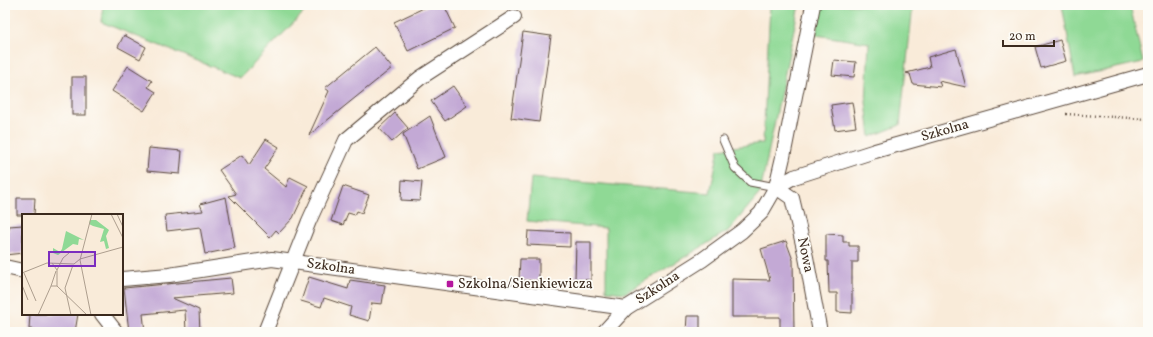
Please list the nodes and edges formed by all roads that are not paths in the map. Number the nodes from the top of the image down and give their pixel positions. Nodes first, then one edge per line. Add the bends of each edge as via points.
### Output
1 (813, 5) edge
2 (514, 17) dead end
3 (1148, 74) edge
4 (723, 140) dead end
5 (776, 187) junction
6 (293, 262) junction
7 (5, 267) edge
8 (22, 271) edge
9 (123, 279) edge
10 (626, 308) junction
11 (103, 315) edge
12 (116, 332) edge
13 (265, 332) edge
14 (604, 332) edge
15 (820, 332) edge

1 - 5 street
2 - 6 street via 420,78 346,140
3 - 5 street, Szkolna via 876,151 801,174
4 - 5 lane via 735,168 750,182
5 - 10 street, Szkolna via 761,214 742,231 702,260
5 - 15 street, Nowa via 792,198
6 - 9 street, Szkolna via 272,259 169,275
6 - 10 street, Szkolna
6 - 13 street
7 - 8 street
10 - 14 street
11 - 12 street

